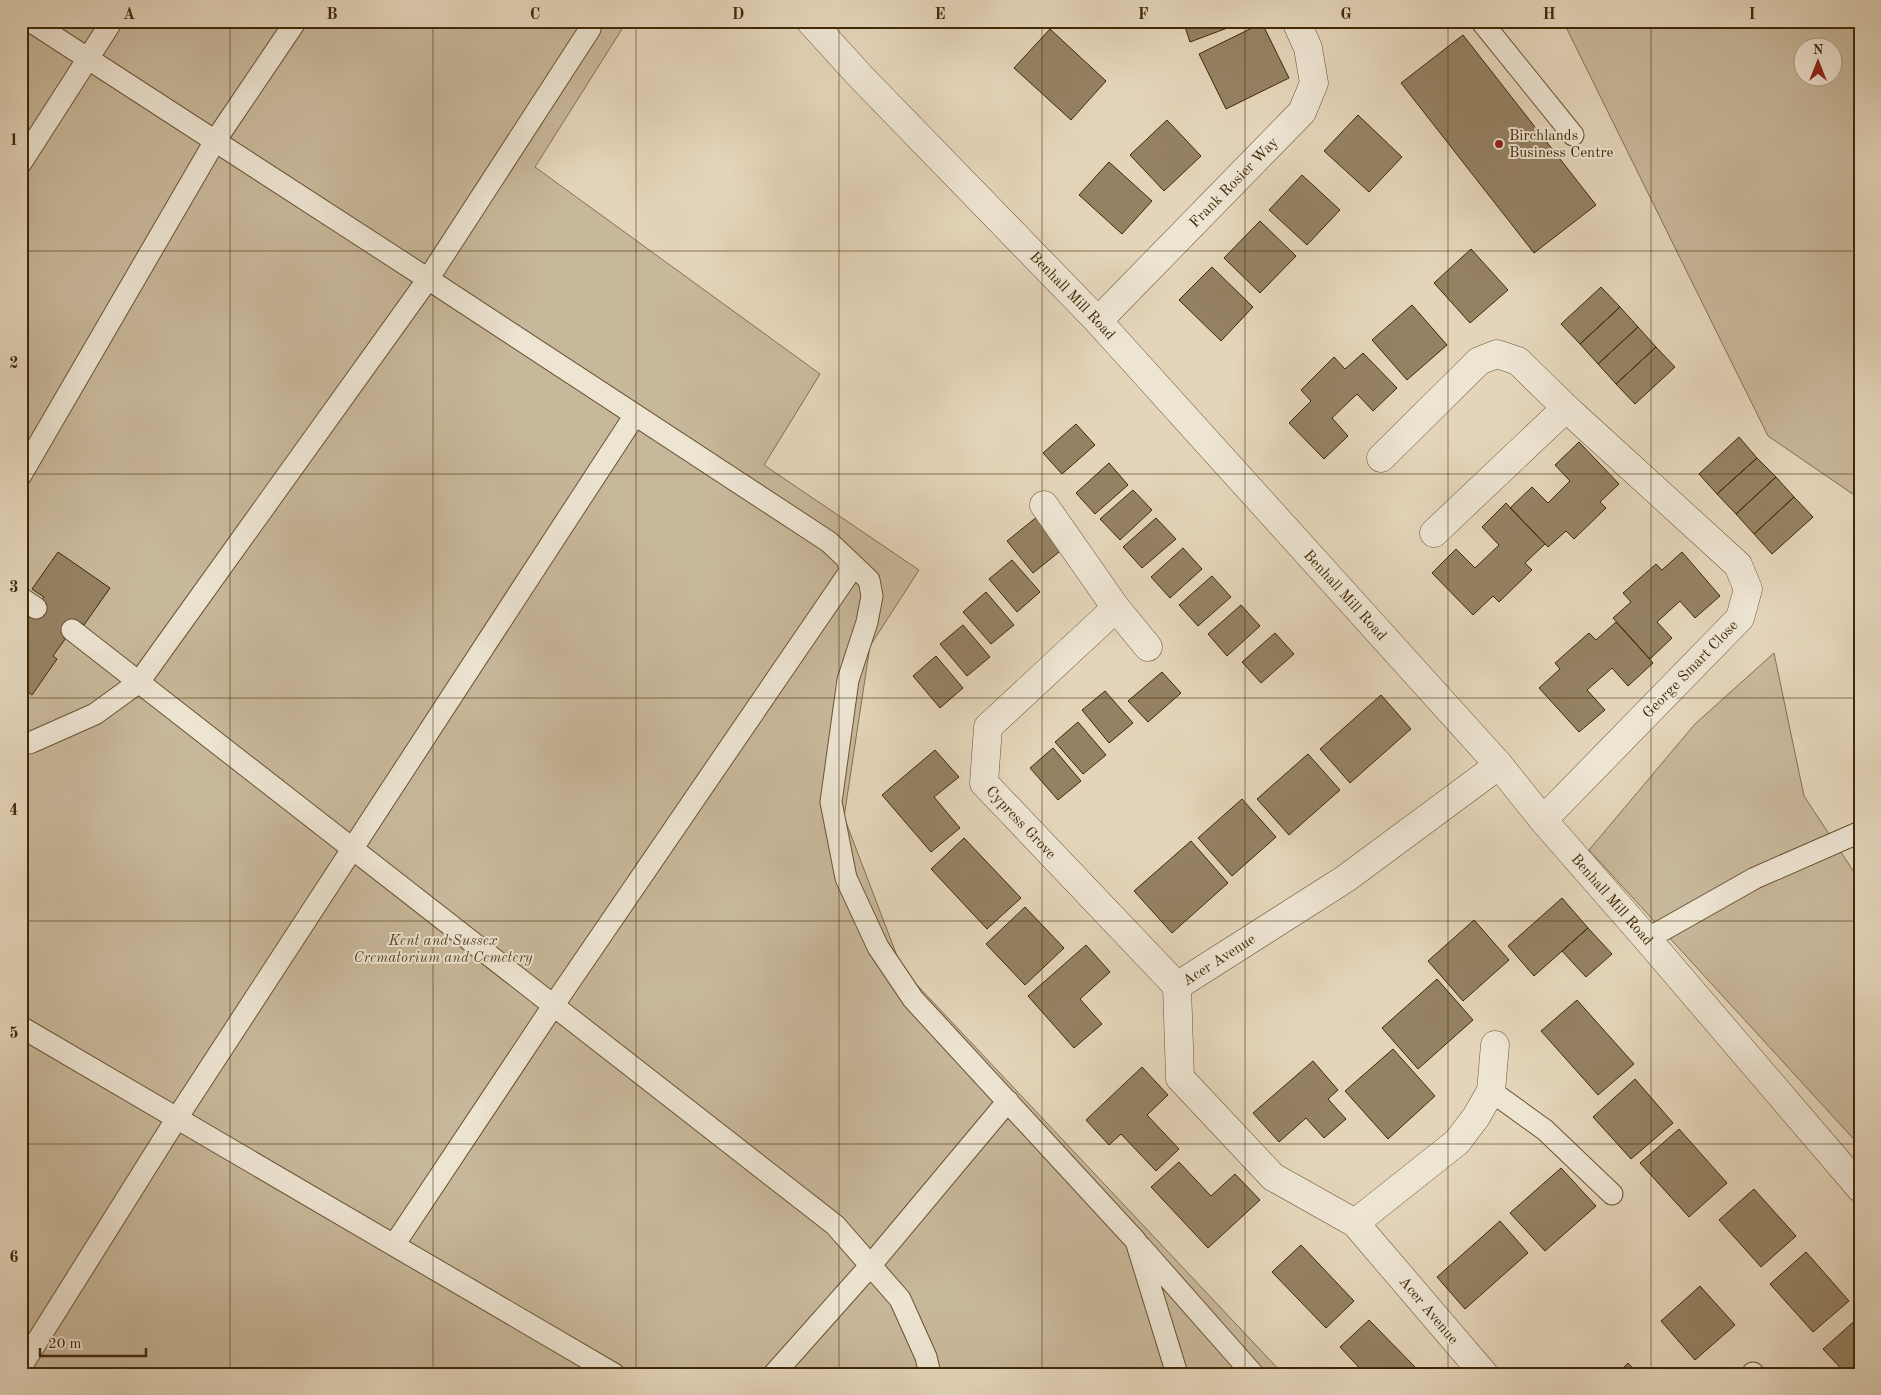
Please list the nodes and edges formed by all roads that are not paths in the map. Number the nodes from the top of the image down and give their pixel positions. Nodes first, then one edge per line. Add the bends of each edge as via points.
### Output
1 (30, 21) edge
2 (112, 21) edge
3 (296, 21) edge
4 (589, 21) edge
5 (810, 21) edge
6 (1296, 21) edge
7 (1481, 21) edge
8 (87, 58) junction
9 (1573, 135) dead end
10 (215, 141) junction
11 (21, 163) edge
12 (428, 279) junction
13 (1098, 321) junction
14 (1566, 408) junction
15 (635, 415) junction
16 (1381, 458) dead end
17 (21, 475) edge
18 (1044, 505) dead end
19 (1434, 533) dead end
20 (847, 560) junction
21 (1116, 608) junction
22 (72, 630) dead end
23 (1148, 647) dead end
24 (139, 682) junction
25 (21, 745) edge
26 (1499, 765) junction
27 (1543, 820) junction
28 (1860, 832) edge
29 (353, 849) junction
30 (1648, 939) junction
31 (1177, 986) junction
32 (554, 1006) junction
33 (21, 1027) edge
34 (1495, 1045) dead end
35 (1491, 1091) junction
36 (1008, 1101) junction
37 (178, 1118) junction
38 (1860, 1188) edge
39 (1612, 1194) dead end
40 (1355, 1223) junction
41 (1136, 1241) junction
42 (394, 1245) junction
43 (870, 1266) junction
44 (21, 1367) edge
45 (614, 1374) edge
46 (774, 1374) edge
47 (930, 1374) edge
48 (1177, 1374) edge
49 (1253, 1374) edge
50 (1484, 1374) edge

1 - 8 lane
2 - 8 lane
3 - 10 lane
4 - 12 lane via 590,29
5 - 13 street, Benhall Mill Road
6 - 13 street, Frank Rosier Way via 1308,48 1314,83 1302,112
7 - 9 lane
8 - 10 lane
8 - 11 lane
10 - 12 lane
10 - 17 lane
12 - 15 lane
12 - 24 lane
13 - 26 street, Benhall Mill Road
14 - 16 street, George Smart Close via 1518,361 1497,354 1479,361
14 - 19 street
14 - 27 street, George Smart Close via 1738,565 1748,589 1740,618
15 - 20 lane via 829,542
15 - 29 lane
18 - 21 street
20 - 32 lane via 851,570
20 - 36 lane via 869,580 872,596 848,680 831,802 846,878 878,947 913,999
21 - 23 street
21 - 31 street, Cypress Grove via 988,727 984,783
22 - 24 lane
24 - 25 lane via 95,714
24 - 29 lane
26 - 27 street, Benhall Mill Road
26 - 31 street, Acer Avenue via 1345,879
27 - 30 street, Benhall Mill Road
28 - 30 lane via 1755,878
29 - 32 lane
29 - 37 lane
30 - 38 street, Benhall Mill Road
31 - 40 street, Acer Avenue via 1180,1078 1273,1177
32 - 42 lane
32 - 43 lane via 835,1225
33 - 37 lane
34 - 35 street
35 - 39 lane via 1545,1130
35 - 40 street via 1457,1142
36 - 41 lane
36 - 43 lane
37 - 42 lane
37 - 44 lane
40 - 50 street, Acer Avenue
41 - 48 lane
41 - 49 lane
42 - 45 lane
43 - 46 lane
43 - 47 lane via 900,1299 926,1357

